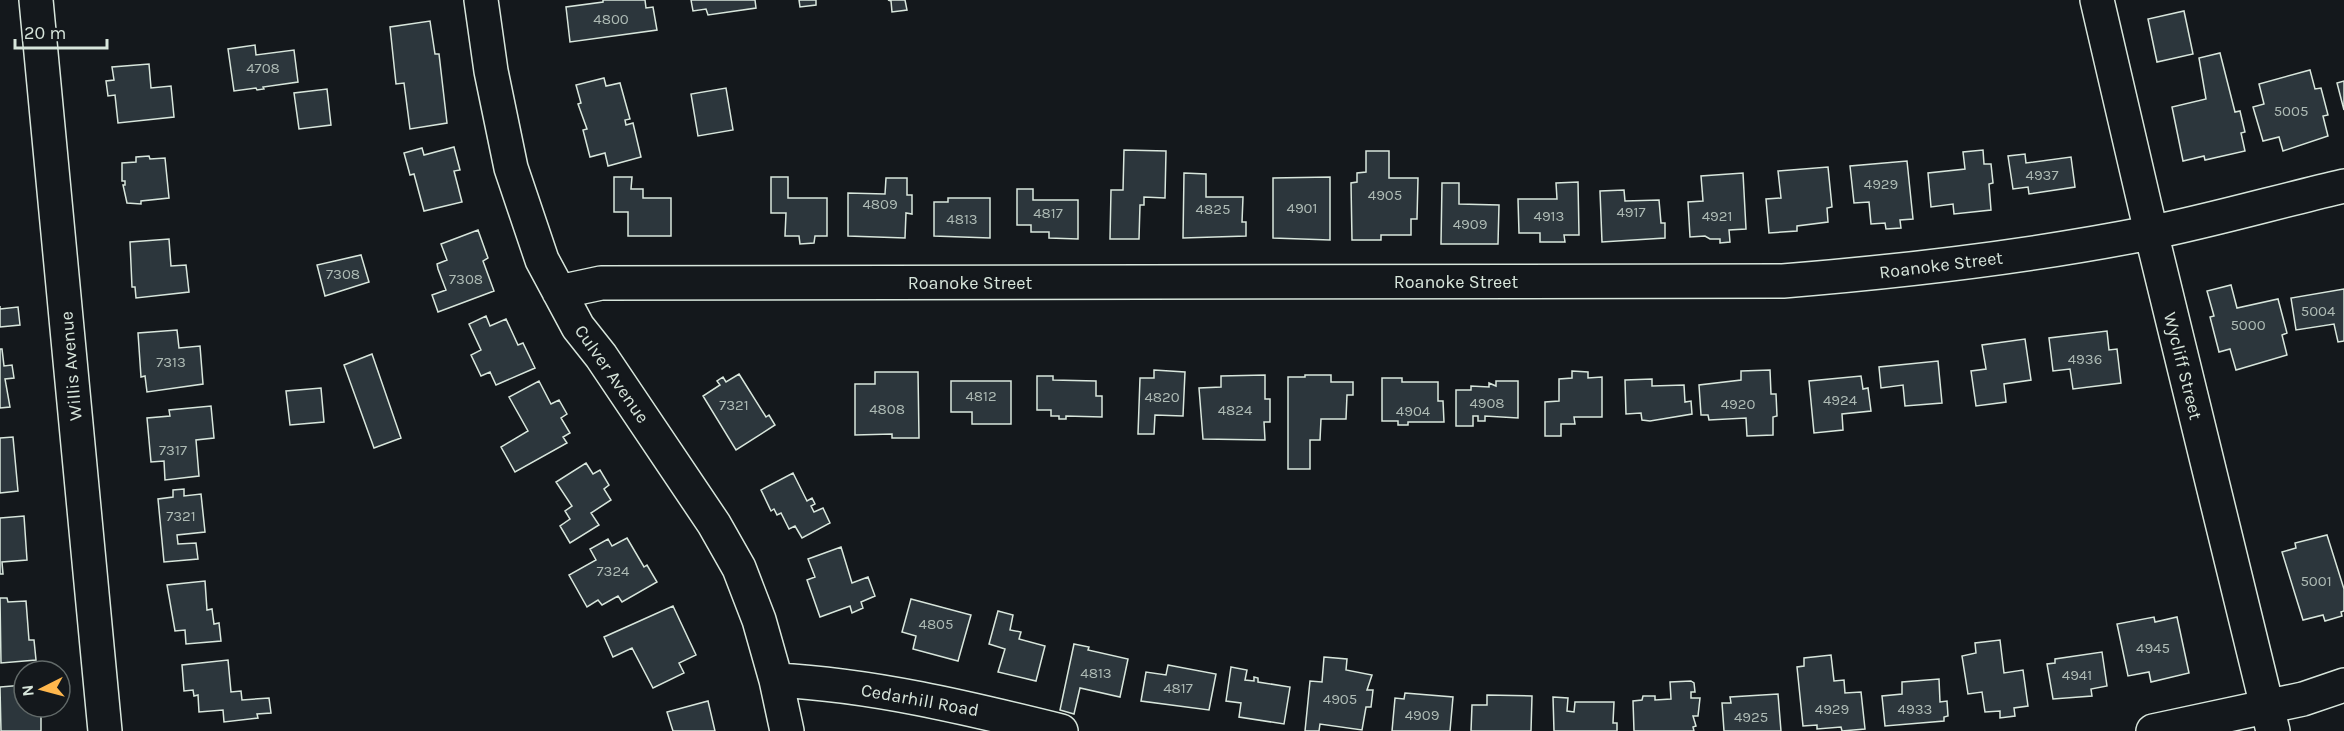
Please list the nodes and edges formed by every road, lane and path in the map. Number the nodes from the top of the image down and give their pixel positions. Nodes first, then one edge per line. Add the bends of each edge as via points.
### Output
1 (36, 0) edge
2 (481, 0) edge
3 (2097, 0) edge
4 (2344, 186) edge
5 (2151, 232) junction
6 (559, 292) junction
7 (776, 680) junction
8 (2344, 685) edge
9 (2270, 719) edge
10 (105, 731) edge
11 (787, 731) edge
12 (1061, 731) edge
13 (2153, 731) edge

1 - 10 street, Willis Avenue
2 - 6 street, Culver Avenue via 511,168 542,260
3 - 5 street, Wycliff Street
4 - 5 street, Roanoke Street
5 - 6 street, Roanoke Street via 1949,266 1783,281 601,284
5 - 9 street, Wycliff Street
6 - 7 street, Culver Avenue via 578,327 694,495 739,568
7 - 11 street, Culver Avenue
7 - 12 street, Cedarhill Road via 944,702
8 - 9 street
9 - 13 street

